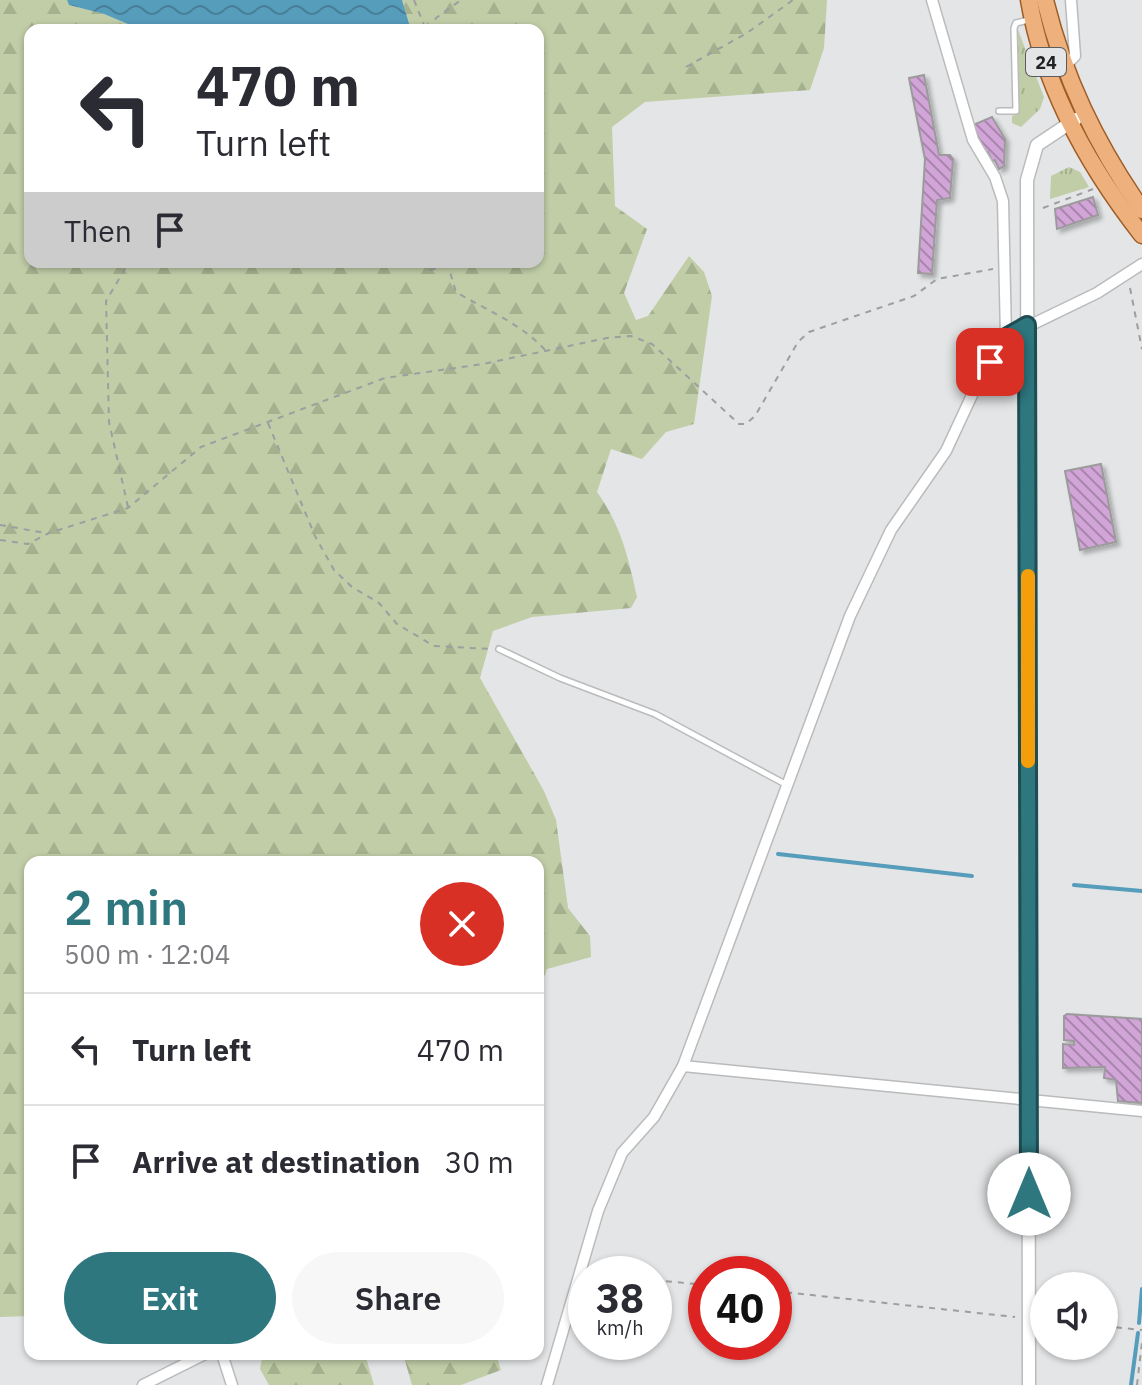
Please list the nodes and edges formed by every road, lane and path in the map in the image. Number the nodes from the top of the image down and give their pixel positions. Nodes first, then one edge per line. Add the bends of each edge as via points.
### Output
1 (414, 0) edge
2 (461, 0) edge
3 (793, 0) edge
4 (932, 0) edge
5 (1029, 0) edge
6 (1045, 0) edge
7 (1071, 0) edge
8 (1033, 18) junction
9 (424, 24) edge
10 (432, 24) edge
11 (686, 67) dead end
12 (1064, 67) junction
13 (999, 111) dead end
14 (1076, 118) junction
15 (1094, 189) dead end
16 (1043, 208) dead end
17 (1142, 210) edge
18 (1142, 235) edge
19 (1142, 264) edge
20 (125, 268) edge
21 (448, 268) edge
22 (1006, 270) junction
23 (1127, 274) junction
24 (1027, 325) junction
25 (1006, 337) junction
26 (1142, 349) edge
27 (546, 352) junction
28 (268, 422) junction
29 (128, 508) junction
30 (0, 525) edge
31 (49, 533) junction
32 (0, 540) edge
33 (499, 649) joint
34 (789, 786) junction
35 (683, 1066) junction
36 (1028, 1102) junction
37 (1142, 1111) edge
38 (792, 1293) edge
39 (1029, 1318) junction
40 (1118, 1327) edge
41 (1142, 1330) edge
42 (1142, 1342) edge
43 (193, 1360) edge
44 (224, 1360) edge
45 (143, 1385) edge
46 (232, 1385) edge
47 (547, 1385) edge
48 (1029, 1385) edge
49 (1137, 1385) edge

1 - 9 path
2 - 10 path
3 - 11 path
4 - 22 street via 973,140 1003,201
5 - 8 main road, 24
6 - 12 main road, 24
7 - 12 street via 1075,56
8 - 13 lane via 1014,28 1016,111
8 - 14 main road, 24
12 - 14 main road, 24
14 - 17 main road, 24
14 - 18 main road, 24 via 1099,177
14 - 24 street via 1037,145 1030,162
15 - 16 path
19 - 23 street
20 - 29 path via 106,301 109,422
21 - 27 path via 456,292 526,328
22 - 25 street
22 - 27 path via 937,279 914,296 809,332 746,424 739,424 652,344 631,336
23 - 24 street
23 - 26 path
24 - 25 street
24 - 36 street
25 - 34 street via 946,451 891,530 860,591
27 - 28 path via 385,378
28 - 29 path via 201,447
28 - 33 path via 334,570 379,603 397,624 434,646
29 - 31 path
30 - 31 path
31 - 32 path via 28,544
33 - 34 lane via 655,714
34 - 35 street
35 - 36 street
35 - 47 street via 654,1117 622,1153 598,1211
36 - 37 street
36 - 39 street
38 - 39 path
39 - 48 street
40 - 41 path
42 - 49 path
43 - 45 street
44 - 46 street

